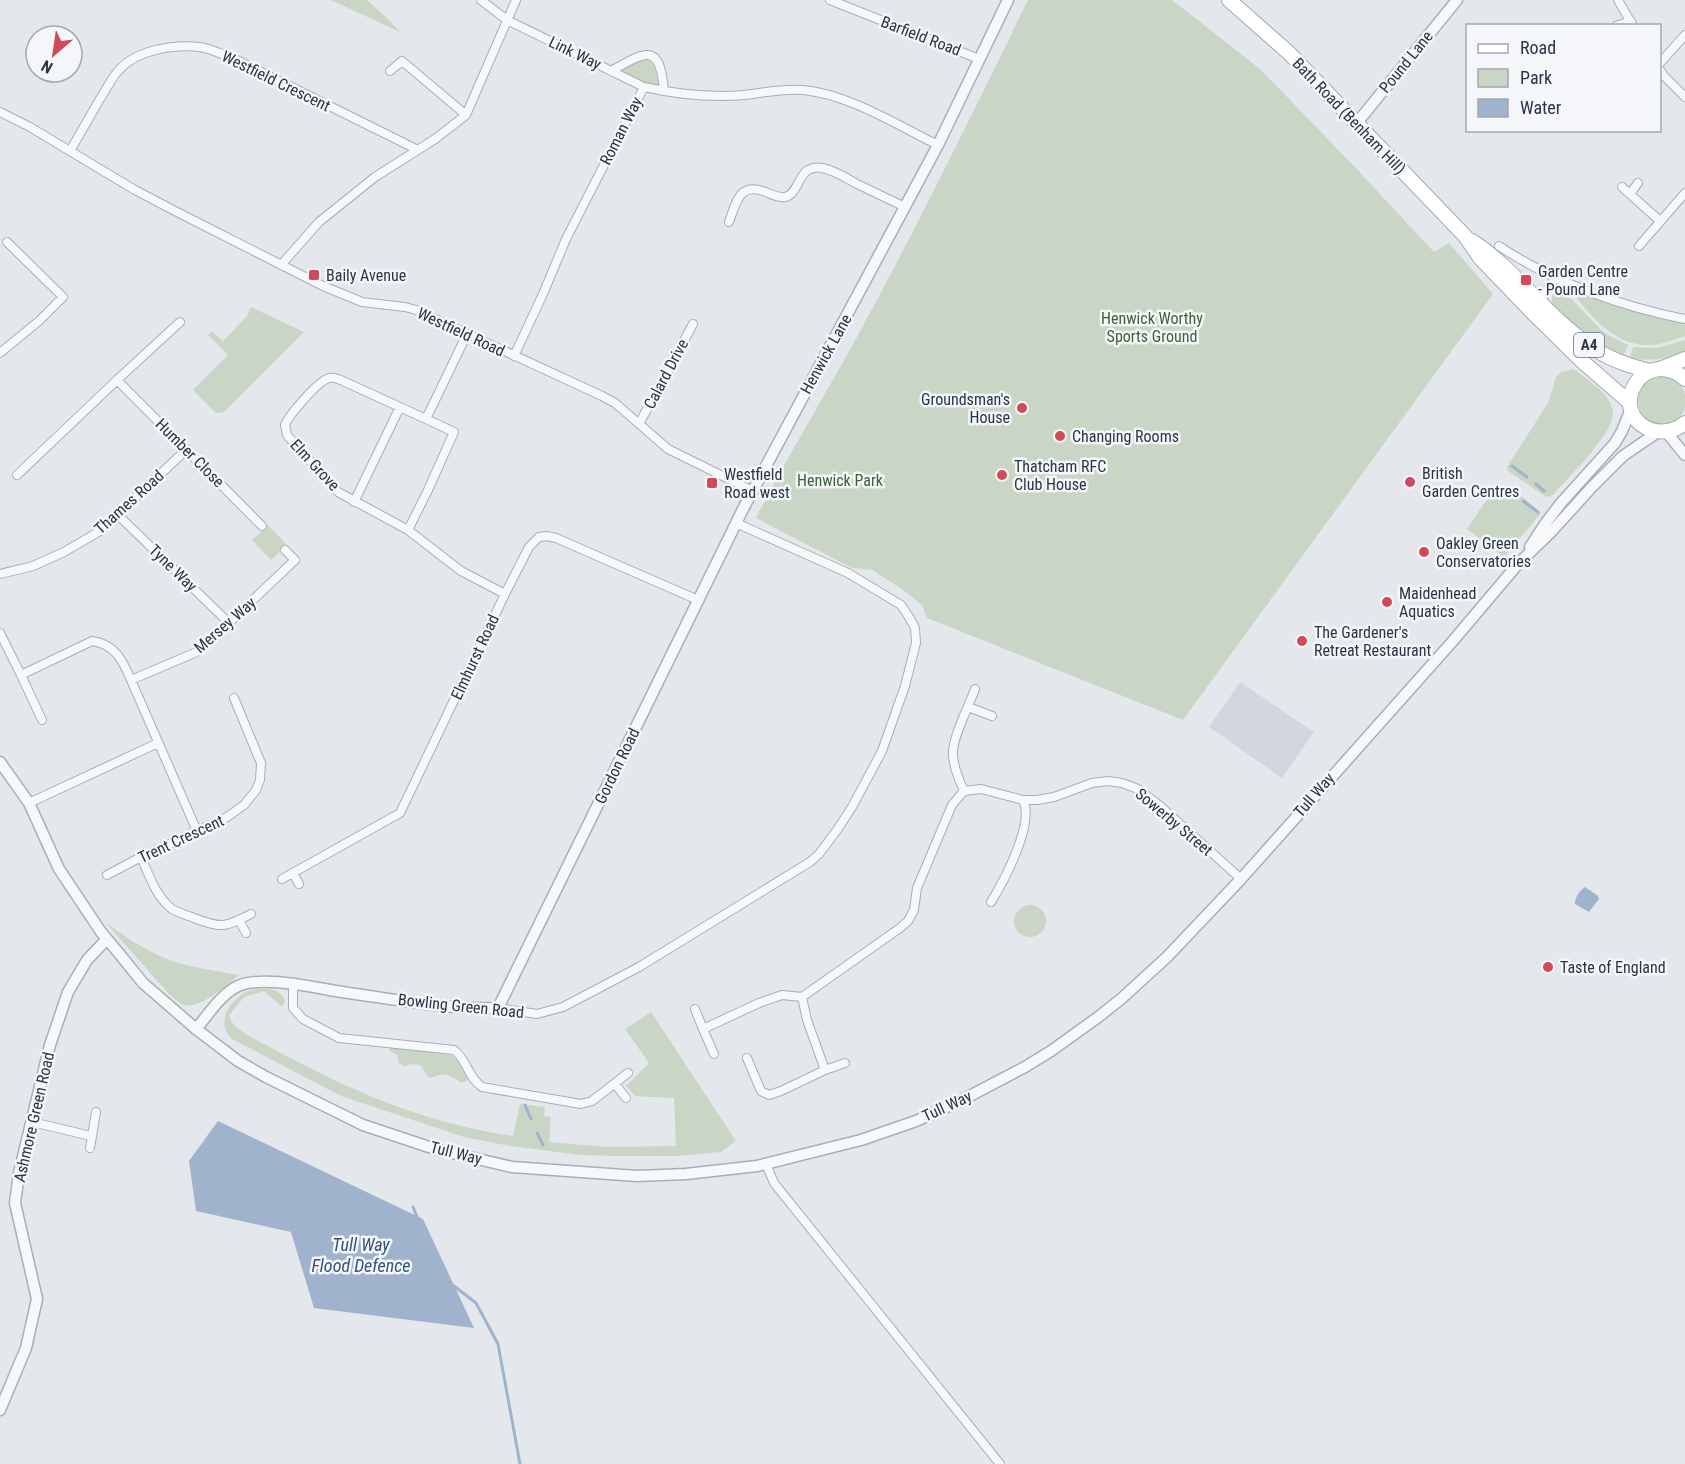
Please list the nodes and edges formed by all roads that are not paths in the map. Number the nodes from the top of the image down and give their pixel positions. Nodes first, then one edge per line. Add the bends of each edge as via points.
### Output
1 (481, 0) edge
2 (516, 0) edge
3 (830, 0) edge
4 (1008, 0) edge
5 (1229, 0) edge
6 (1456, 0) edge
7 (1618, 0) edge
8 (507, 20) junction
9 (1632, 23) edge
10 (1685, 36) edge
11 (979, 59) junction
12 (1661, 61) edge
13 (611, 70) junction
14 (390, 71) dead end
15 (1661, 72) edge
16 (644, 87) junction
17 (663, 91) junction
18 (1685, 97) edge
19 (0, 112) edge
20 (466, 115) junction
21 (1356, 124) junction
22 (938, 145) junction
23 (416, 149) junction
24 (70, 151) junction
25 (1638, 183) dead end
26 (1622, 186) dead end
27 (1685, 193) edge
28 (1630, 194) junction
29 (905, 207) junction
30 (1660, 220) junction
31 (729, 222) dead end
32 (7, 242) dead end
33 (1499, 246) dead end
34 (1639, 246) dead end
35 (281, 265) junction
36 (1556, 277) junction
37 (1536, 307) junction
38 (1685, 319) edge
39 (180, 322) dead end
40 (693, 324) dead end
41 (467, 334) junction
42 (0, 353) edge
43 (514, 356) junction
44 (1685, 359) edge
45 (1654, 370) junction
46 (1685, 379) edge
47 (117, 381) junction
48 (1630, 406) junction
49 (400, 407) junction
50 (426, 419) junction
51 (1685, 423) edge
52 (639, 424) junction
53 (1662, 433) junction
54 (187, 449) junction
55 (1685, 455) edge
56 (17, 475) dead end
57 (753, 491) junction
58 (354, 502) junction
59 (117, 514) junction
60 (736, 524) junction
61 (262, 526) dead end
62 (408, 530) junction
63 (285, 550) dead end
64 (1518, 564) junction
65 (0, 574) edge
66 (505, 594) junction
67 (698, 600) junction
68 (229, 623) junction
69 (0, 633) edge
70 (21, 675) junction
71 (132, 680) junction
72 (975, 689) dead end
73 (234, 698) dead end
74 (968, 707) junction
75 (992, 716) dead end
76 (42, 720) dead end
77 (158, 743) junction
78 (0, 762) edge
79 (964, 791) junction
80 (1023, 800) junction
81 (29, 803) junction
82 (197, 831) junction
83 (141, 857) junction
84 (292, 873) junction
85 (107, 875) dead end
86 (282, 879) dead end
87 (1241, 879) junction
88 (299, 884) dead end
89 (992, 902) dead end
90 (251, 914) dead end
91 (238, 920) junction
92 (246, 933) dead end
93 (107, 939) junction
94 (293, 984) junction
95 (802, 997) junction
96 (498, 1008) junction
97 (695, 1009) dead end
98 (196, 1029) junction
99 (703, 1029) junction
100 (714, 1054) dead end
101 (747, 1058) dead end
102 (845, 1064) dead end
103 (825, 1070) junction
104 (628, 1073) dead end
105 (615, 1084) junction
106 (626, 1098) dead end
107 (96, 1112) dead end
108 (32, 1122) junction
109 (91, 1136) junction
110 (90, 1148) dead end
111 (766, 1164) junction
112 (0, 1410) edge
113 (1000, 1464) edge

1 - 8 street, Link Way
2 - 8 street
3 - 11 street, Barfield Road
4 - 11 street, Henwick Lane
5 - 21 main road, Bath Road (Benham Hill) / A4 via 1289,53
6 - 21 street, Pound Lane
7 - 9 street
8 - 13 street, Link Way
8 - 20 street
10 - 12 street
11 - 22 street, Henwick Lane
13 - 16 street, Link Way
13 - 17 street via 637,57 652,56 660,65
14 - 20 street via 402,61
15 - 18 street
16 - 17 street, Roman Way
16 - 43 street, Roman Way via 566,239
17 - 22 street, Roman Way via 720,96 821,92
19 - 24 street, Westfield Road
20 - 23 street
21 - 37 main road, Bath Road (Benham Hill) / A4 via 1465,236 1489,252
22 - 29 street, Henwick Lane
23 - 24 street, Westfield Crescent via 235,59 208,49 187,47 150,52 124,65
23 - 35 street via 320,222
24 - 35 street, Westfield Road via 135,190
25 - 28 street
26 - 28 street
27 - 30 street
28 - 30 street
29 - 31 street via 840,175 811,168 790,195 777,197 759,189 743,192
29 - 57 street, Henwick Lane
30 - 34 street
32 - 42 street via 63,297
33 - 36 street
35 - 41 street, Westfield Road via 352,299 405,307
36 - 37 street
36 - 38 street via 1620,303
37 - 45 main road, Bath Road (Benham Hill) / A4 via 1598,351 1624,364
37 - 48 main road, Bath Road (Benham Hill) / A4 via 1582,362
39 - 47 street
40 - 52 street, Calard Drive
41 - 43 street, Westfield Road
41 - 50 street
43 - 52 street, Westfield Road via 615,403
44 - 45 main road
45 - 46 main road, A4 via 1673,371
45 - 48 main road via 1637,381
47 - 54 street, Humber Close
47 - 56 street
48 - 53 main road, A4 via 1641,424
48 - 64 street, Tull Way via 1615,443 1545,524
49 - 50 street, Elm Grove
49 - 58 street
49 - 58 street, Elm Grove via 329,378 287,420 287,435 332,487
50 - 62 street, Elm Grove via 454,432
51 - 53 main road
52 - 57 street, Westfield Road via 678,455
53 - 55 street
53 - 64 street, Tull Way via 1623,456
54 - 59 street, Thames Road
54 - 61 street, Humber Close
57 - 60 street, Henwick Lane
58 - 62 street, Elm Grove
59 - 65 street, Thames Road via 100,531 64,552 33,566
59 - 68 street, Tyne Way
60 - 67 street, Gordon Road
60 - 96 street, Bowling Green Road via 848,573 901,606 913,623 916,643 906,686 882,751 832,838 810,862 639,967 563,1007 537,1014
62 - 66 street, Elm Grove via 461,571
63 - 68 street, Mersey Way via 295,560
64 - 87 street, Tull Way
66 - 67 street, Elmhurst Road via 531,544 547,536
66 - 84 street, Elmhurst Road via 400,813
67 - 96 street, Gordon Road
68 - 71 street, Mersey Way via 199,651
69 - 70 street
70 - 71 street via 92,641 115,651
70 - 76 street
71 - 77 street
72 - 74 street
73 - 82 street, Trent Crescent via 261,762 260,780 250,799 234,813
74 - 75 street
74 - 79 street via 952,753
77 - 81 street
77 - 82 street
78 - 81 street
79 - 80 street, Sowerby Street via 981,789
79 - 95 street via 952,805 917,888 916,904 908,921
80 - 87 street, Sowerby Street via 1054,797 1092,783 1122,783 1138,789 1160,806
80 - 89 street via 1026,806 1020,843
81 - 93 street via 59,869
82 - 83 street, Trent Crescent
83 - 85 street, Trent Crescent
83 - 91 street via 157,891 171,908 215,925
84 - 86 street, Elmhurst Road
84 - 88 street
87 - 111 street, Tull Way via 1137,985 1073,1036 1025,1067 899,1127
90 - 91 street
91 - 92 street
93 - 98 street via 143,983
93 - 108 street, Ashmore Green Road via 87,960 68,992 50,1045
94 - 96 street, Bowling Green Road via 427,1004
94 - 98 street, Bowling Green Road via 237,987 223,997
94 - 105 street via 293,1008 303,1019 339,1038 454,1050 482,1087 581,1104
95 - 99 street via 783,995
95 - 103 street
97 - 99 street
98 - 111 street, Tull Way via 238,1061 305,1098 363,1125 435,1149 512,1167 637,1176
99 - 100 street
101 - 103 street via 761,1091 769,1095
102 - 103 street
104 - 105 street
105 - 106 street
107 - 109 street
108 - 109 street
108 - 112 street, Ashmore Green Road via 15,1203 37,1299 26,1348
109 - 110 street
111 - 113 street via 774,1184

